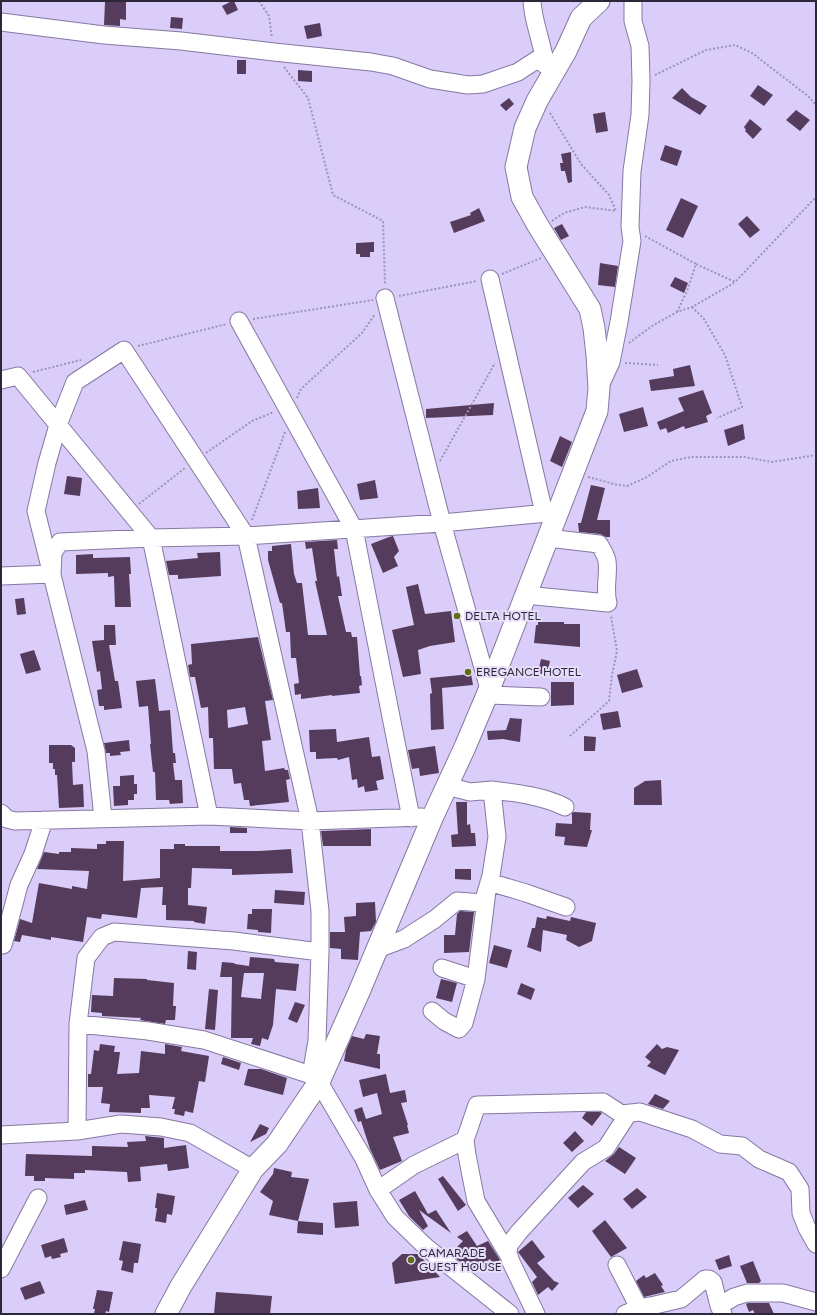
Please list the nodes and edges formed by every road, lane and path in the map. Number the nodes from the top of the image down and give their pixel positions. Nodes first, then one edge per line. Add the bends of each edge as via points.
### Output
1 (259, 1) edge
2 (532, 1) edge
3 (599, 1) edge
4 (633, 1) edge
5 (1, 22) edge
6 (274, 52) junction
7 (544, 55) junction
8 (641, 81) junction
9 (543, 90) junction
10 (816, 105) edge
11 (816, 197) edge
12 (616, 211) junction
13 (625, 222) junction
14 (540, 230) junction
15 (555, 252) junction
16 (696, 264) junction
17 (490, 279) junction
18 (735, 282) junction
19 (385, 298) junction
20 (692, 307) junction
21 (677, 312) junction
22 (239, 321) junction
23 (505, 345) junction
24 (124, 350) junction
25 (86, 359) dead end
26 (611, 362) junction
27 (658, 365) dead end
28 (18, 376) junction
29 (1, 380) edge
30 (599, 388) junction
31 (717, 418) dead end
32 (58, 425) junction
33 (816, 455) edge
34 (573, 473) junction
35 (431, 478) junction
36 (551, 513) junction
37 (442, 523) junction
38 (354, 529) junction
39 (246, 536) junction
40 (151, 538) junction
41 (548, 538) junction
42 (52, 574) junction
43 (1, 576) edge
44 (525, 595) junction
45 (608, 603) junction
46 (488, 692) junction
47 (541, 697) dead end
48 (570, 736) dead end
49 (447, 786) junction
50 (492, 790) junction
51 (565, 807) dead end
52 (1, 813) edge
53 (209, 816) junction
54 (433, 816) junction
55 (104, 818) junction
56 (411, 818) junction
57 (44, 820) junction
58 (310, 821) junction
59 (488, 886) junction
60 (566, 907) dead end
61 (3, 945) dead end
62 (377, 949) junction
63 (320, 952) junction
64 (442, 968) dead end
65 (476, 979) junction
66 (432, 1011) dead end
67 (78, 1024) junction
68 (315, 1078) junction
69 (622, 1114) junction
70 (77, 1131) junction
71 (1, 1135) edge
72 (465, 1140) junction
73 (253, 1169) junction
74 (378, 1190) junction
75 (38, 1198) dead end
76 (816, 1244) edge
77 (509, 1256) junction
78 (617, 1265) dead end
79 (1, 1269) edge
80 (816, 1302) edge
81 (721, 1310) edge
82 (632, 1311) edge
83 (166, 1314) edge
84 (510, 1314) edge
85 (536, 1314) edge

1 - 6 path via 269,16
2 - 7 street
3 - 9 main road via 581,18 566,51
4 - 8 street via 633,21 640,46
5 - 6 street
6 - 7 street via 371,62 393,66 430,79 468,85 483,84 518,72
6 - 19 path via 308,98 333,194 383,221
7 - 9 street
8 - 10 path via 706,50 734,45 752,53
8 - 13 street via 640,115
9 - 12 path via 581,164 609,196
9 - 14 main road via 525,128 516,167 522,197
11 - 18 path
12 - 13 path
12 - 14 path via 585,207 564,213
13 - 16 path
13 - 26 street via 632,241
14 - 15 main road
15 - 17 path
15 - 30 main road via 590,310
16 - 18 path
16 - 21 path
17 - 19 path
17 - 23 street
18 - 20 path
19 - 22 path
19 - 35 street
20 - 21 path
20 - 31 path via 704,319 725,355 742,407
21 - 26 path via 630,342
22 - 24 path
22 - 38 street
23 - 35 path
23 - 36 street
24 - 32 street via 75,382
24 - 39 street
25 - 28 path
26 - 27 path
26 - 30 street
28 - 29 street
28 - 32 street
30 - 34 main road via 597,412
32 - 40 street
32 - 42 street via 36,511
33 - 34 path via 772,462 744,457 691,457 671,461 628,486
34 - 36 main road
35 - 37 street
36 - 37 street
36 - 41 main road
37 - 38 street
37 - 46 street
38 - 39 street
38 - 56 street
39 - 40 street
39 - 58 street
40 - 42 street via 60,542 54,553
40 - 53 street
41 - 44 main road
41 - 45 street via 599,544 607,560
42 - 43 street
42 - 55 street via 96,751
44 - 45 street
44 - 46 main road
45 - 48 path via 617,651 609,701
46 - 47 street
46 - 49 main road
49 - 50 street via 470,792
49 - 54 main road
50 - 51 street via 521,793
50 - 59 street via 496,837
52 - 57 street via 7,819 15,821
53 - 55 street
53 - 58 street
54 - 56 street
54 - 62 main road
55 - 57 street
56 - 58 street
57 - 61 street via 19,885
58 - 63 street via 320,911
59 - 60 street via 526,893
59 - 62 street via 483,902 457,901 404,939
59 - 65 street
62 - 68 main road via 360,992
63 - 67 street via 234,941 114,932 102,937 86,958
63 - 68 street
64 - 65 street
65 - 66 street via 464,1023 459,1029
67 - 68 street via 204,1040
67 - 70 street
68 - 73 main road via 277,1144
68 - 74 street via 364,1160
69 - 72 street via 603,1102 477,1105
69 - 76 street via 640,1112 692,1129 720,1144 742,1146 759,1159 789,1172 800,1189 801,1213
69 - 77 street via 626,1117 606,1148 583,1162 519,1232 509,1245
70 - 71 street
70 - 73 street via 121,1124 190,1132
72 - 74 street via 414,1165
72 - 77 street via 476,1201
73 - 83 main road
74 - 84 street via 395,1217 427,1248
75 - 79 street
77 - 85 street
78 - 82 street
80 - 81 street via 783,1293 747,1293 734,1297
81 - 82 street via 713,1282 705,1279 681,1299

